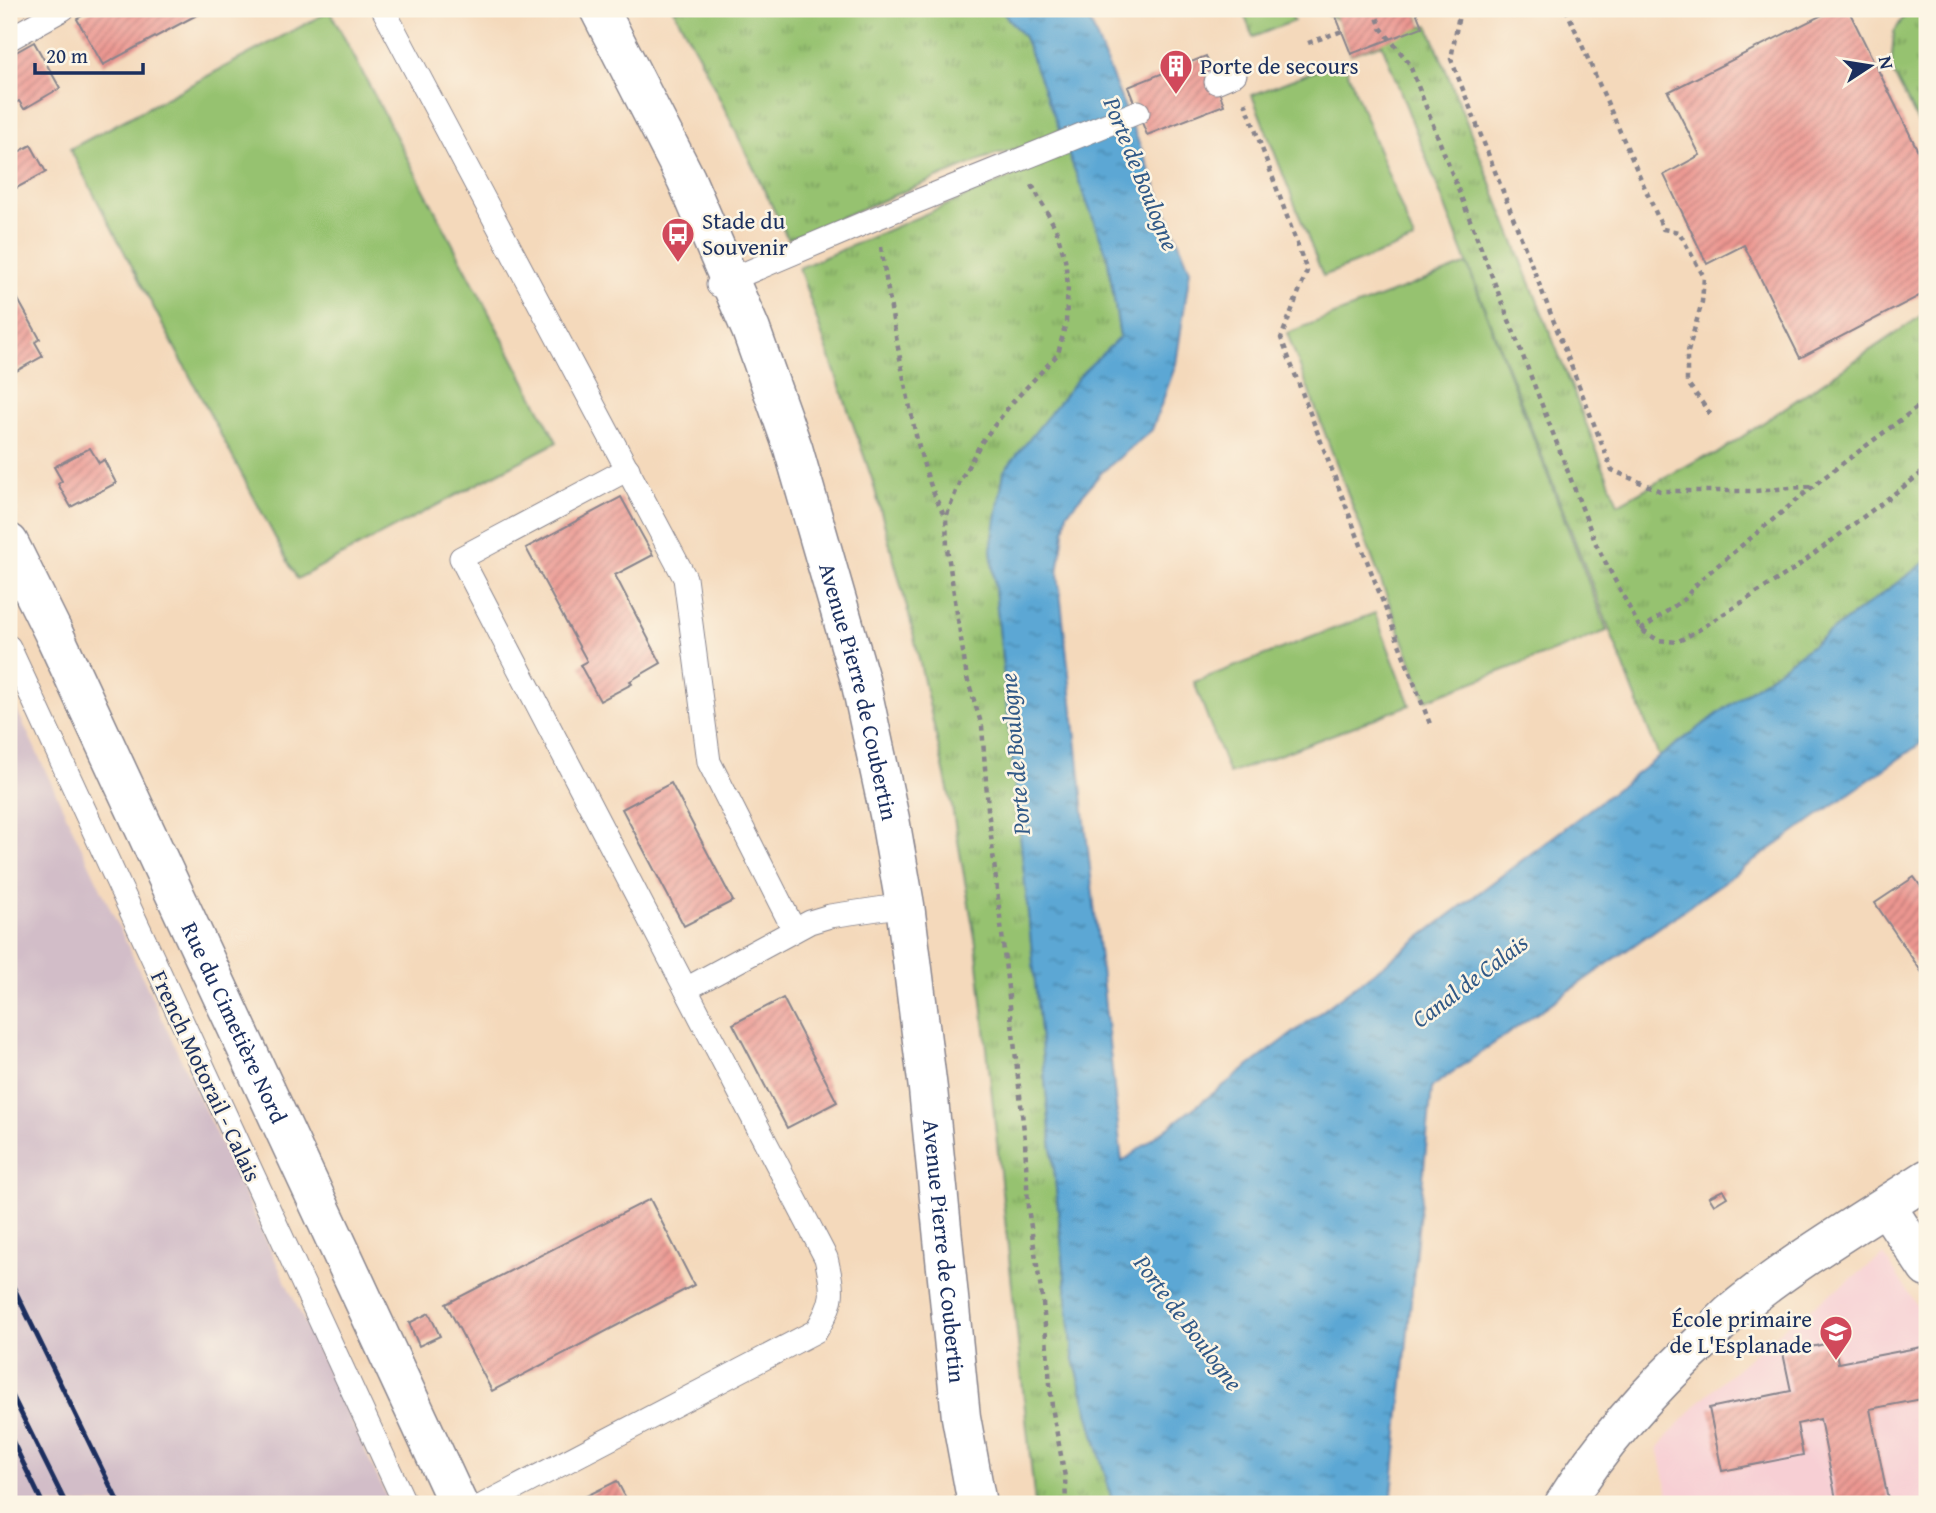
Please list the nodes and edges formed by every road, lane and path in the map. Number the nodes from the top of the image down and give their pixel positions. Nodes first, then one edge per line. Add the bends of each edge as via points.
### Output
1 (63, 9) edge
2 (383, 9) edge
3 (599, 9) edge
4 (1374, 9) edge
5 (1460, 9) edge
6 (1566, 9) edge
7 (1342, 31) dead end
8 (9, 39) edge
9 (1308, 43) dead end
10 (1226, 78) dead end
11 (1138, 112) dead end
12 (1025, 158) junction
13 (876, 218) junction
14 (722, 284) junction
15 (1927, 400) edge
16 (1711, 415) dead end
17 (1927, 469) edge
18 (628, 470) junction
19 (1814, 486) junction
20 (946, 517) junction
21 (9, 543) edge
22 (1642, 630) junction
23 (9, 647) edge
24 (1430, 724) dead end
25 (905, 905) junction
26 (794, 930) junction
27 (686, 989) junction
28 (1927, 1179) edge
29 (1886, 1206) junction
30 (1927, 1268) edge
31 (961, 1416) junction
32 (405, 1504) edge
33 (458, 1504) edge
34 (485, 1504) edge
35 (962, 1504) edge
36 (977, 1504) edge
37 (1066, 1504) edge
38 (1564, 1504) edge

1 - 8 lane
2 - 18 lane
3 - 14 street, Avenue Pierre de Coubertin via 665,136
4 - 22 path via 1381,28 1409,63 1596,544
5 - 19 path via 1451,59 1612,470 1660,491
6 - 16 path via 1663,229 1679,232 1704,277 1687,355 1687,382
7 - 9 path
10 - 24 path via 1307,271 1281,338
11 - 12 lane
12 - 13 lane
12 - 20 path via 1065,259 1066,322 1058,354 981,443
13 - 14 lane
13 - 20 path via 916,435 933,494
14 - 25 street, Avenue Pierre de Coubertin via 779,403 845,622 873,737
15 - 19 path
17 - 22 path via 1794,569 1698,631 1677,642 1658,640
18 - 26 lane via 685,578 709,762
18 - 27 lane via 461,558
19 - 22 path
20 - 37 path via 967,678 982,726 1028,1208
21 - 33 street, Rue du Cimetière Nord
23 - 32 lane, French Motorail - Calais
25 - 26 lane via 830,916
25 - 31 street, Avenue Pierre de Coubertin
26 - 27 lane
27 - 34 lane via 826,1258 833,1288 828,1312 816,1331
28 - 29 street
29 - 30 street
29 - 38 street via 1732,1312 1640,1402
31 - 35 street, Avenue Pierre de Coubertin
31 - 36 street, Avenue Pierre de Coubertin

